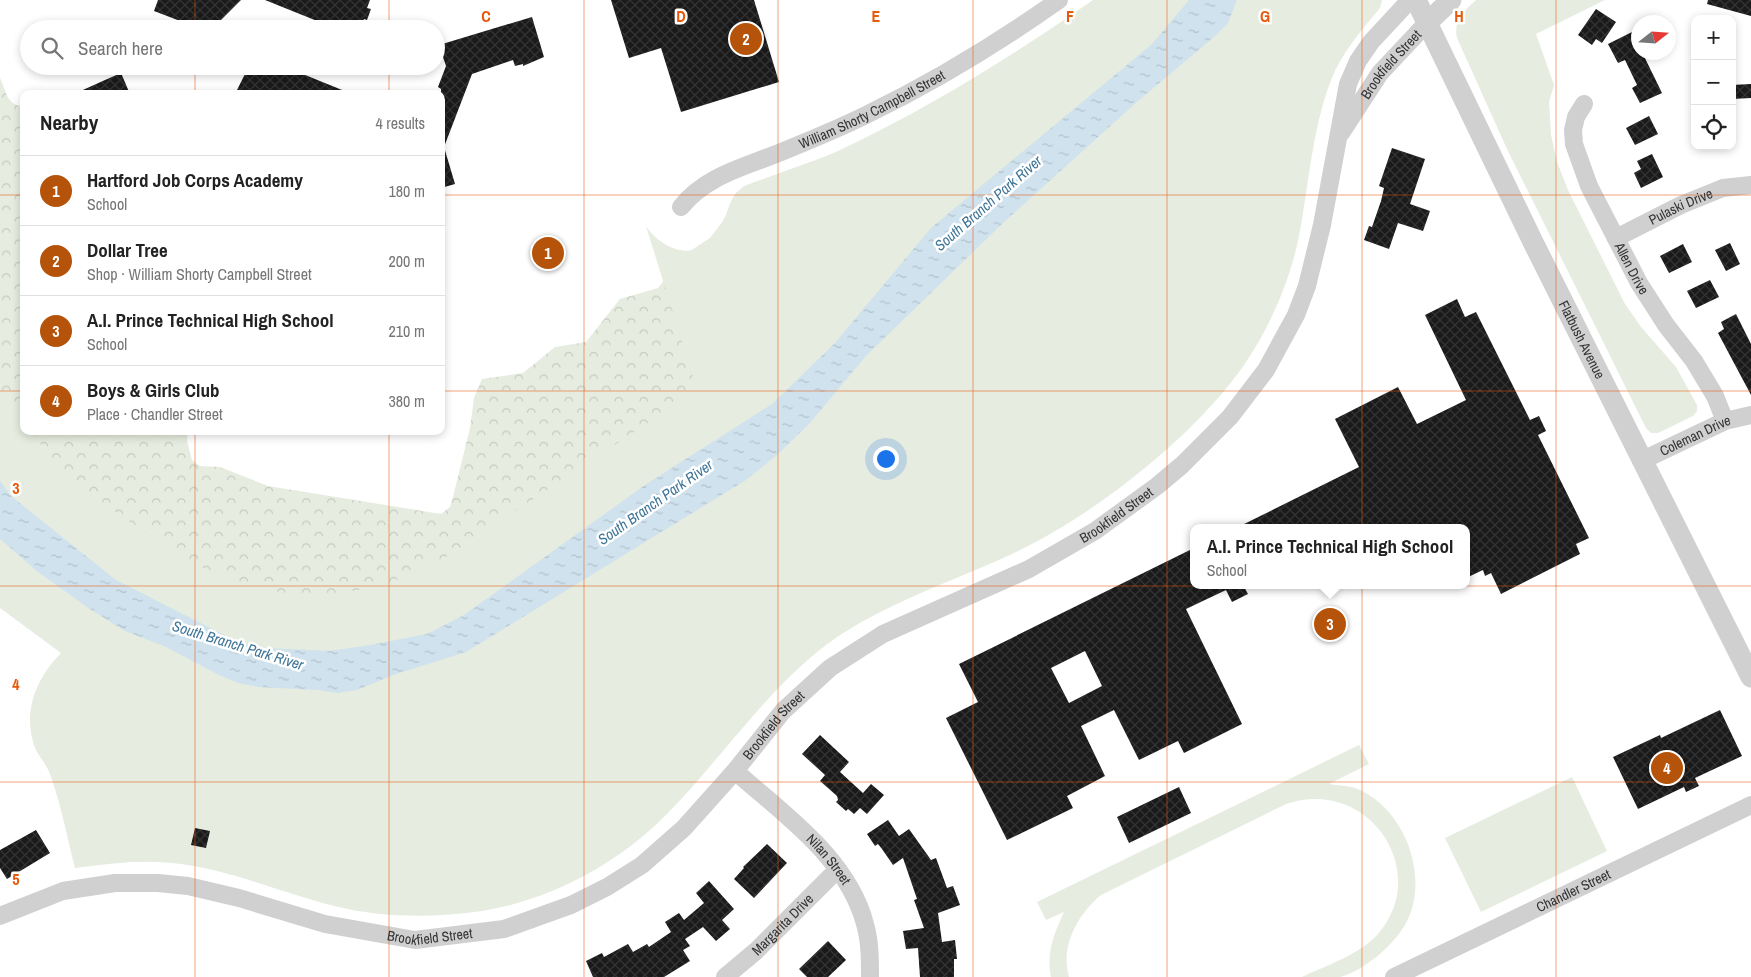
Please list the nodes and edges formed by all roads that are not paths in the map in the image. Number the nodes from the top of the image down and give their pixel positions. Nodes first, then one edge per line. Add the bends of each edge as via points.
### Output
1 (1060, 0) edge
2 (1410, 0) edge
3 (1416, 0) edge
4 (1451, 0) edge
5 (1427, 23) junction
6 (1584, 104) dead end
7 (1339, 135) junction
8 (1751, 185) edge
9 (681, 207) dead end
10 (1616, 238) junction
11 (1751, 415) edge
12 (1725, 421) junction
13 (1642, 461) junction
14 (1751, 677) edge
15 (735, 771) junction
16 (1751, 805) edge
17 (837, 870) junction
18 (0, 916) edge
19 (725, 977) edge
20 (870, 977) edge
21 (1394, 977) edge

1 - 9 street, William Shorty Campbell Street via 1001,40 895,101 787,150 715,178
2 - 7 street, Brookfield Street via 1358,61 1343,102
3 - 5 street, Flatbush Avenue
4 - 5 street, Brookfield Street
5 - 7 street, Brookfield Street via 1380,73
5 - 13 street, Flatbush Avenue
6 - 10 street, Allen Drive via 1576,117 1574,144 1589,186
7 - 15 street, Brookfield Street via 1315,258 1296,315 1266,370 1230,418 1170,475 1094,531 1029,569 883,634 830,668 783,711
8 - 10 street, Pulaski Drive via 1723,188 1680,205
10 - 12 street, Allen Drive via 1638,283 1715,396
11 - 12 street, Coleman Drive
12 - 13 street, Coleman Drive
13 - 14 street, Flatbush Avenue
15 - 17 street, Nilan Street via 825,851
15 - 18 street, Brookfield Street via 684,828 642,865 570,905 504,929 415,940 325,924 230,896 158,883 115,883 64,891
16 - 21 street, Chandler Street
17 - 19 street, Margarita Drive via 756,951
17 - 20 street, Nilan Street via 851,890 865,922 870,944

